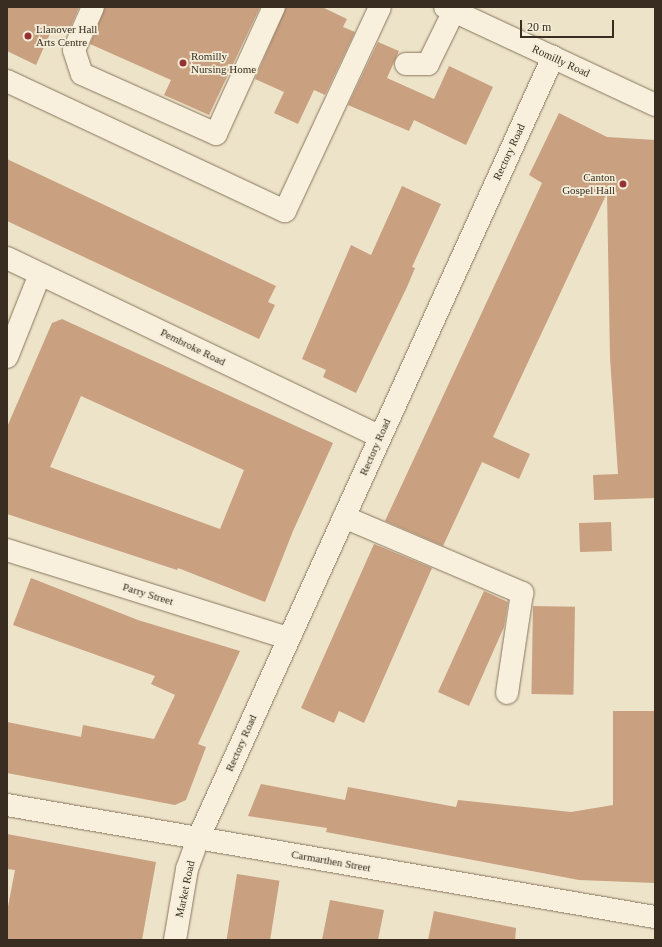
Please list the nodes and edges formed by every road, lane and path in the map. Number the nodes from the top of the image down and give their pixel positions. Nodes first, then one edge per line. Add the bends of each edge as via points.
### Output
1 (93, 7) edge
2 (274, 7) edge
3 (380, 7) edge
4 (450, 9) edge
5 (553, 57) junction
6 (406, 64) dead end
7 (7, 81) edge
8 (655, 105) edge
9 (7, 258) edge
10 (40, 274) junction
11 (7, 357) edge
12 (379, 436) junction
13 (344, 517) junction
14 (7, 550) edge
15 (288, 638) junction
16 (507, 693) dead end
17 (7, 805) edge
18 (198, 838) junction
19 (655, 917) edge
20 (175, 940) edge

1 - 2 street via 74,50 82,74 216,134
3 - 7 street via 285,211
4 - 5 street, Romilly Road
4 - 6 street via 428,64
5 - 8 street, Romilly Road
5 - 12 street, Rectory Road
9 - 10 street, Pembroke Road
10 - 11 street
10 - 12 street, Pembroke Road
12 - 13 street, Rectory Road
13 - 15 street, Rectory Road
13 - 16 street via 522,593
14 - 15 street, Parry Street
15 - 18 street, Rectory Road
17 - 18 street, Carmarthen Street
18 - 19 street, Carmarthen Street
18 - 20 street, Market Road via 187,869

